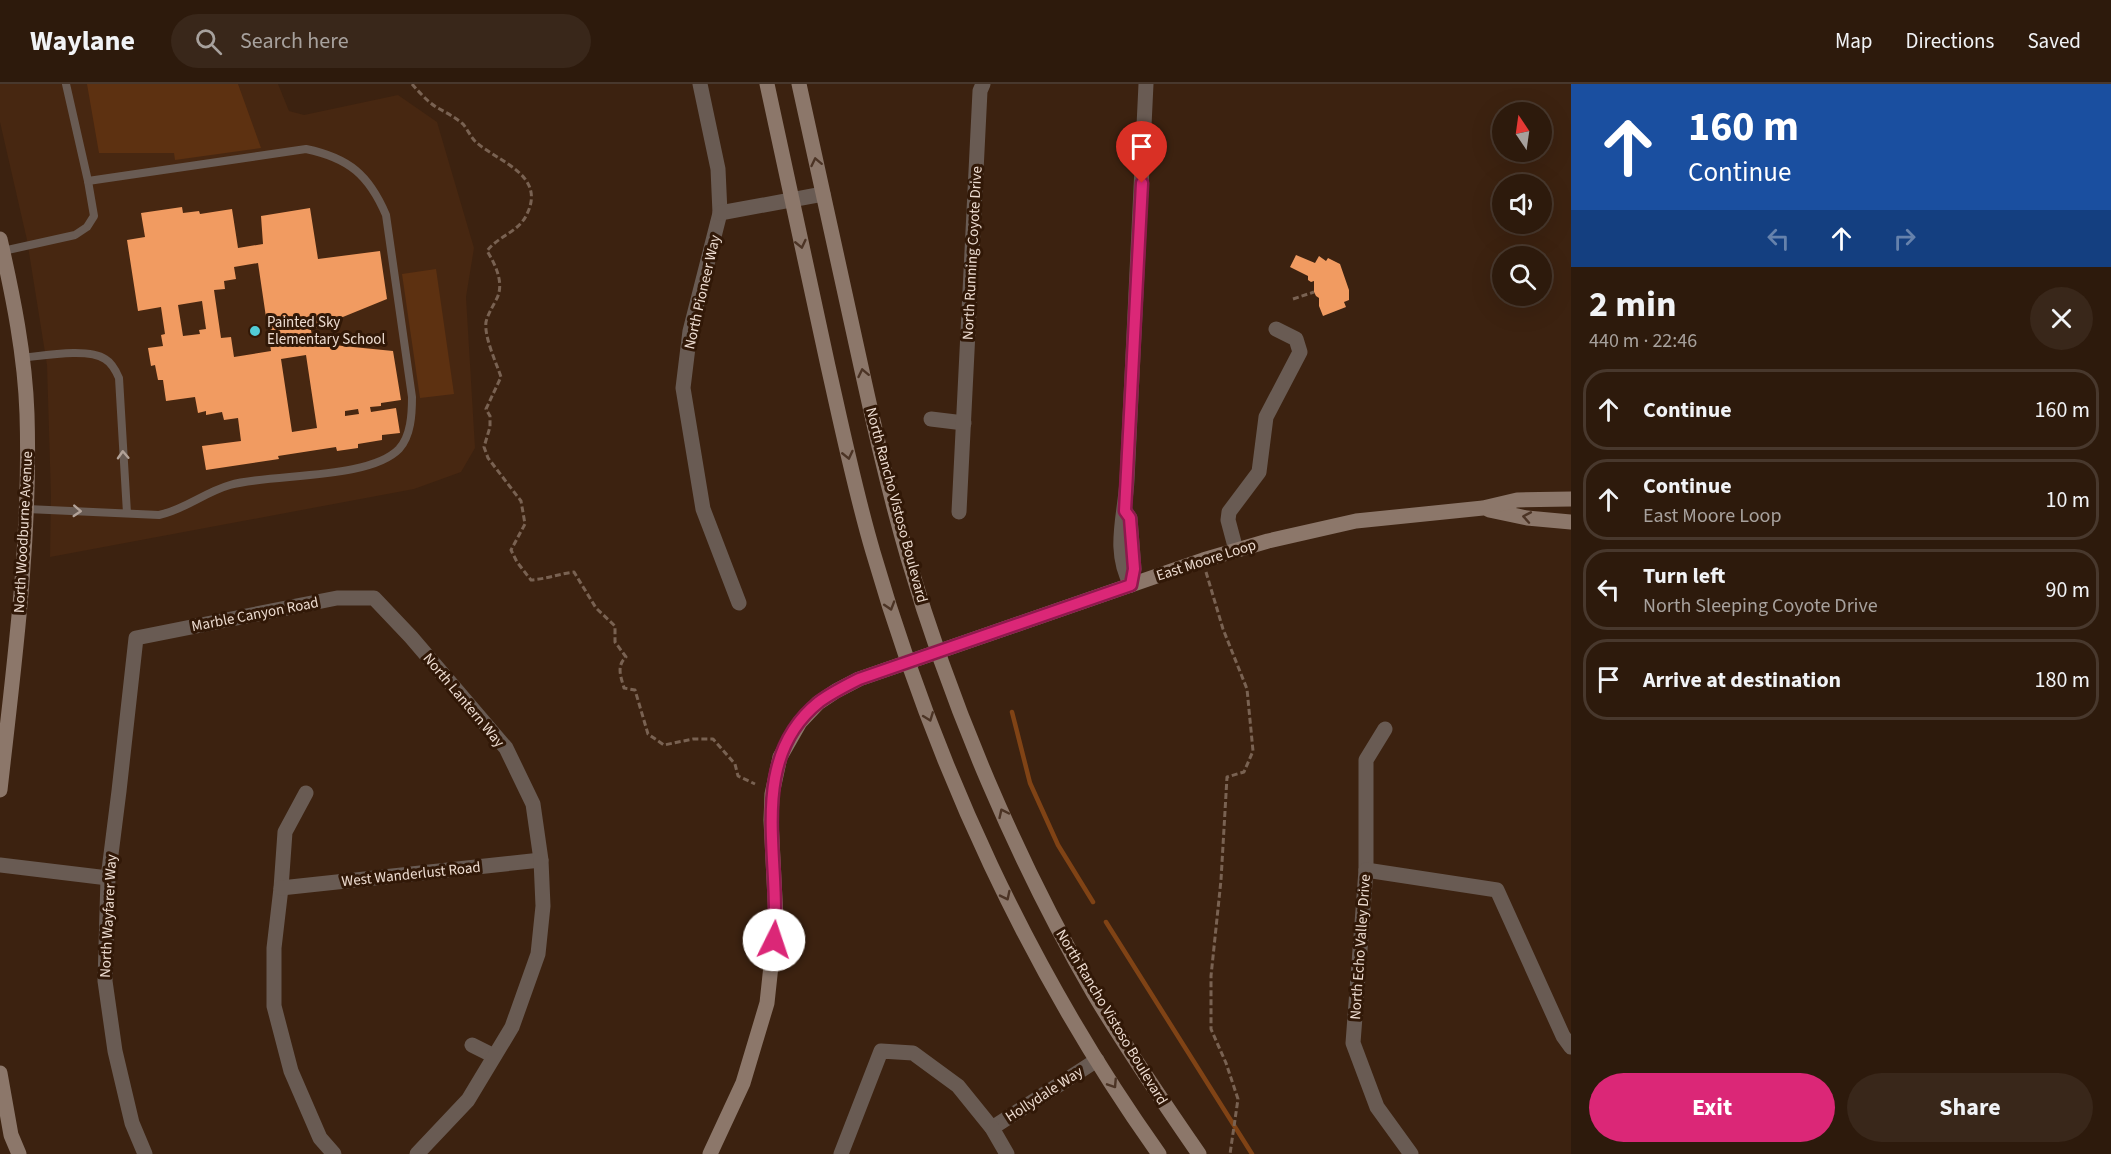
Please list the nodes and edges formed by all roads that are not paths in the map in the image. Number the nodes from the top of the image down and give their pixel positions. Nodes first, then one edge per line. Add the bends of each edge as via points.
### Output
1 (66, 84) edge
2 (700, 84) edge
3 (767, 84) edge
4 (799, 84) edge
5 (983, 84) edge
6 (1146, 84) edge
7 (88, 181) junction
8 (823, 194) junction
9 (791, 200) junction
10 (720, 213) junction
11 (1, 247) edge
12 (1276, 329) dead end
13 (21, 358) junction
14 (931, 419) dead end
15 (964, 423) junction
16 (1571, 499) edge
17 (1483, 508) junction
18 (27, 509) junction
19 (127, 513) junction
20 (959, 513) dead end
21 (1571, 522) edge
22 (1236, 550) junction
23 (1131, 585) junction
24 (374, 597) joint
25 (739, 603) dead end
26 (136, 638) joint
27 (939, 652) junction
28 (908, 663) junction
29 (1385, 729) dead end
30 (0, 790) edge
31 (306, 793) dead end
32 (541, 860) junction
33 (0, 865) edge
34 (1366, 870) junction
35 (108, 878) junction
36 (282, 888) junction
37 (472, 1044) dead end
38 (1571, 1047) edge
39 (494, 1056) junction
40 (1097, 1060) junction
41 (0, 1073) edge
42 (992, 1128) junction
43 (19, 1154) edge
44 (144, 1154) edge
45 (334, 1154) edge
46 (417, 1154) edge
47 (710, 1154) edge
48 (841, 1154) edge
49 (1007, 1154) edge
50 (1159, 1154) edge
51 (1199, 1154) edge
52 (1411, 1154) edge

1 - 7 lane
2 - 10 street, North Pioneer Way via 718,169
3 - 9 main road
8 -> 4 main road, North Rancho Vistoso Boulevard
5 - 15 street, North Running Coyote Drive
6 - 23 street via 1125,511 1120,537 1123,571
7 - 11 lane via 94,216 87,227 75,235
7 - 19 lane via 306,149 327,153 347,163 377,194 386,215 412,397 408,434 400,448 386,459 361,467 230,485 159,515
8 - 9 street
27 -> 8 main road, North Rancho Vistoso Boulevard via 908,559 880,453
9 - 10 street
9 -> 28 main road via 869,539
10 - 25 street, North Pioneer Way via 690,331 683,388 703,509
11 - 13 main road, North Woodburne Avenue via 15,300
12 - 22 street via 1296,339 1300,352 1266,417 1258,472 1229,512
13 - 18 main road, North Woodburne Avenue via 27,412
19 -> 13 lane via 119,378 114,368 92,353
14 - 15 street
15 - 20 street, North Running Coyote Drive
16 - 17 main road, East Moore Loop via 1517,500
21 -> 17 main road, East Moore Loop
17 - 22 main road, East Moore Loop via 1356,521
18 -> 19 lane
18 - 30 main road, North Woodburne Avenue
22 - 23 main road, East Moore Loop
23 - 27 main road, East Moore Loop
24 - 26 street, Marble Canyon Road via 337,598
24 - 32 street, North Lantern Way via 506,748 533,804
26 - 35 street, North Wayfarer Way
27 - 28 main road, East Moore Loop
51 -> 27 main road, North Rancho Vistoso Boulevard via 1155,1091 1060,932 978,758
28 -> 40 main road via 985,853 1067,1012
28 - 47 main road, East Moore Loop via 859,679 818,703 800,722 780,757 772,794 776,919 767,1003 743,1083
29 - 34 street, North Echo Valley Drive via 1366,760
31 - 36 street via 285,832
32 - 36 street, West Wanderlust Road
32 - 39 street, North Lantern Way via 543,906 538,954 512,1027
33 - 35 street
34 - 38 street via 1497,890
34 - 52 street, North Echo Valley Drive via 1353,1043 1377,1107
35 - 44 street, North Wayfarer Way via 105,981 115,1051 132,1123
36 - 45 street via 273,948 274,1006 291,1071 320,1138
37 - 39 street
39 - 46 street, North Lantern Way via 468,1100
40 - 42 street, Hollydale Way
40 -> 50 main road
41 - 43 main road via 11,1135
42 - 48 street via 958,1086 913,1053 881,1051
42 - 49 street

